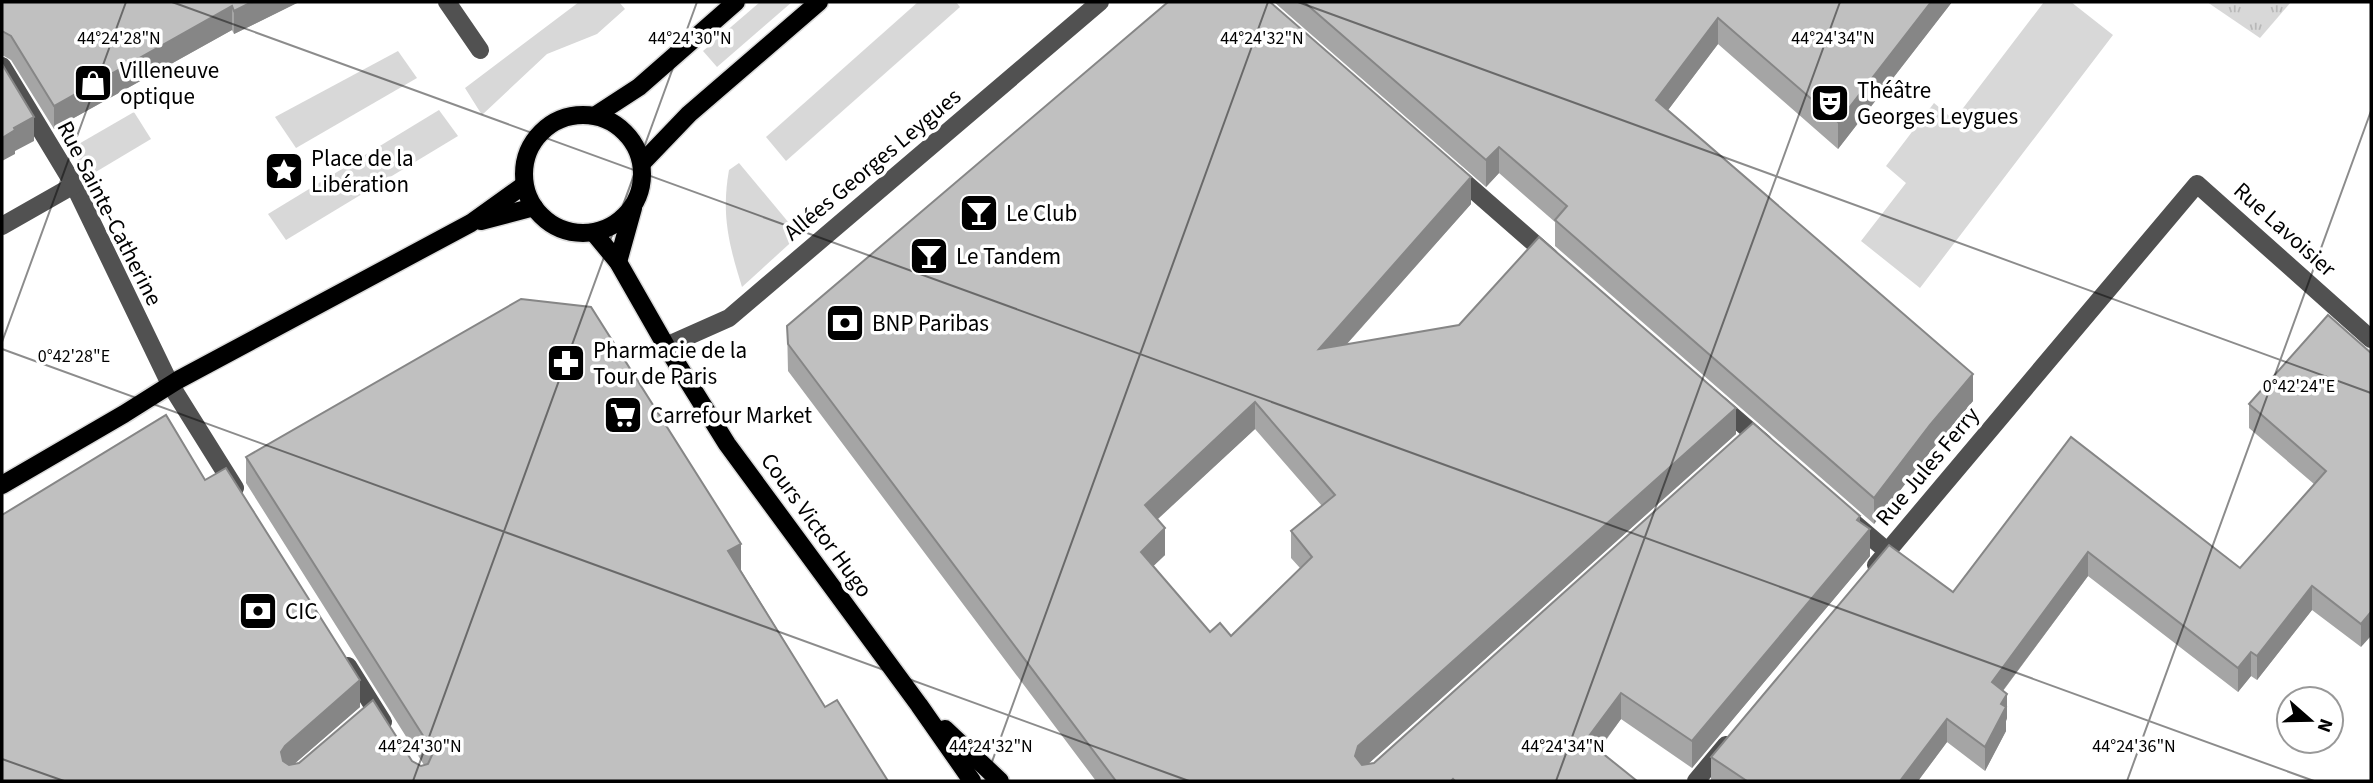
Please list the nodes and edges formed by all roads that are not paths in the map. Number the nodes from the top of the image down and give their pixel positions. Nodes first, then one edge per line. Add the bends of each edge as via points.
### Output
1 (447, 2) edge
2 (736, 2) edge
3 (819, 2) edge
4 (1100, 2) edge
5 (480, 50) dead end
6 (2, 66) edge
7 (596, 115) junction
8 (1436, 158) edge
9 (642, 163) junction
10 (2197, 184) joint
11 (74, 185) junction
12 (524, 185) junction
13 (534, 207) junction
14 (633, 208) junction
15 (471, 223) junction
16 (2, 226) edge
17 (594, 233) junction
18 (618, 262) junction
19 (1563, 268) edge
20 (2371, 340) edge
21 (666, 346) junction
22 (174, 382) junction
23 (1711, 397) edge
24 (1774, 452) edge
25 (2, 485) edge
26 (242, 499) edge
27 (1836, 506) edge
28 (1887, 551) junction
29 (1861, 583) edge
30 (338, 651) edge
31 (919, 705) junction
32 (1740, 729) edge
33 (395, 740) edge
34 (971, 781) edge
35 (1000, 781) edge
36 (1696, 781) edge

1 - 5 street
2 - 7 main road via 639,87
3 - 9 main road via 689,114
4 - 21 street, Allées Georges Leygues via 729,318
6 - 11 street, Rue Sainte-Catherine
7 - 9 main road via 617,124 634,141
7 - 12 main road via 572,115 551,124 534,141 524,162
8 - 19 street
9 - 14 main road via 642,187
10 - 20 street, Rue Lavoisier
10 - 28 street, Rue Jules Ferry
11 - 16 street
11 - 22 street, Rue Sainte-Catherine
12 - 13 main road
12 - 15 main road
13 - 15 main road
13 - 17 main road via 549,223 570,233
14 - 17 main road via 616,224
14 - 18 main road
15 - 22 main road
17 - 18 main road, Cours Victor Hugo
18 - 21 main road, Cours Victor Hugo
21 - 31 main road, Cours Victor Hugo via 727,444
22 - 25 main road
22 - 26 street, Rue Sainte-Catherine
23 - 24 street via 1748,438
27 - 28 street
28 - 29 street, Rue Jules Ferry
30 - 33 street via 370,714
31 - 34 main road, Cours Victor Hugo
31 - 35 main road, Cours Victor Hugo
32 - 36 street

